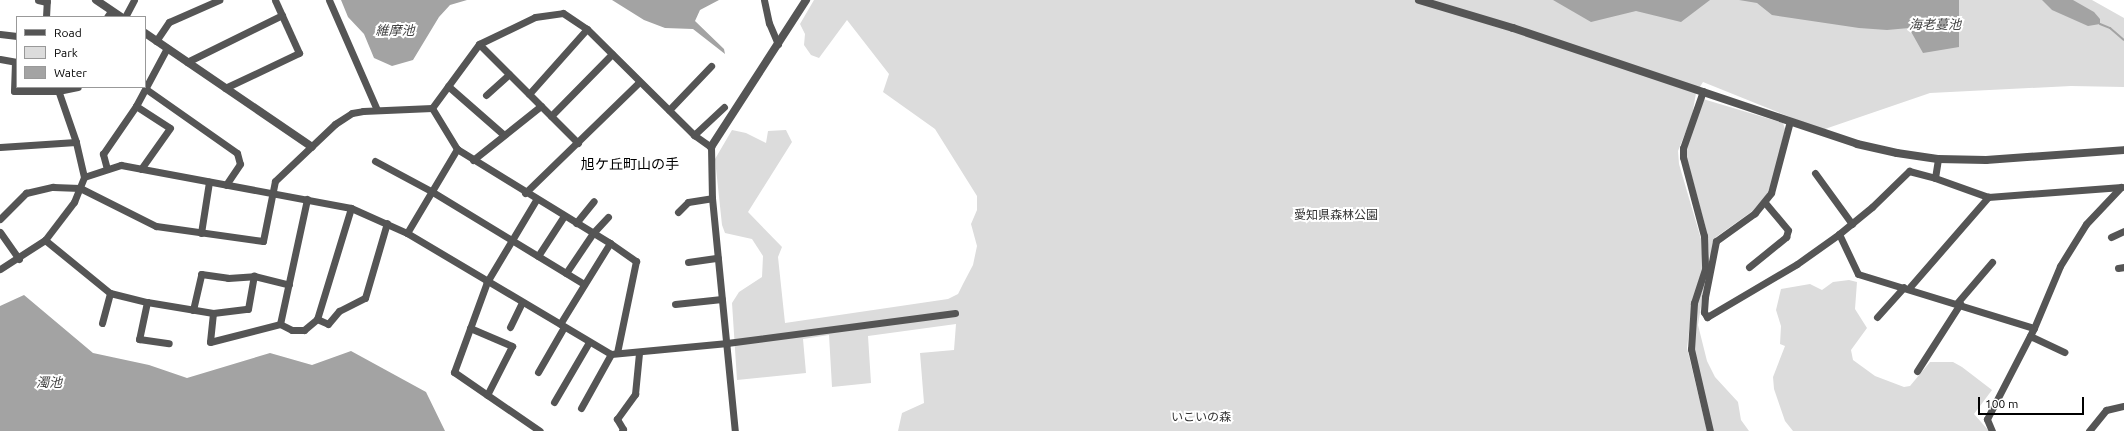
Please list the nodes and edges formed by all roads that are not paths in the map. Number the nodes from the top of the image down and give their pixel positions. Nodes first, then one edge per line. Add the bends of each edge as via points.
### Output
1 (38, 0) edge
2 (96, 0) edge
3 (134, 0) edge
4 (219, 0) edge
5 (275, 0) edge
6 (328, 0) edge
7 (764, 0) edge
8 (806, 0) edge
9 (1419, 0) edge
10 (47, 1) edge
11 (109, 14) edge
12 (282, 14) junction
13 (46, 16) edge
14 (126, 16) edge
15 (587, 28) junction
16 (0, 34) edge
17 (146, 34) edge
18 (16, 36) edge
19 (156, 41) junction
20 (479, 44) junction
21 (778, 44) junction
22 (167, 48) junction
23 (612, 54) junction
24 (0, 60) edge
25 (16, 62) edge
26 (187, 62) junction
27 (710, 66) dead end
28 (509, 74) junction
29 (639, 82) junction
30 (448, 86) junction
31 (68, 88) edge
32 (225, 88) junction
33 (57, 89) edge
34 (146, 90) junction
35 (1703, 91) junction
36 (529, 94) junction
37 (486, 95) dead end
38 (136, 106) junction
39 (541, 106) junction
40 (724, 107) dead end
41 (432, 108) junction
42 (377, 110) junction
43 (669, 110) junction
44 (551, 116) junction
45 (1790, 121) junction
46 (694, 135) junction
47 (504, 136) junction
48 (76, 142) junction
49 (578, 143) junction
50 (0, 147) edge
51 (312, 147) junction
52 (711, 147) junction
53 (456, 149) junction
54 (2124, 150) edge
55 (1938, 159) junction
56 (473, 160) junction
57 (375, 161) dead end
58 (107, 169) junction
59 (141, 169) junction
60 (1815, 173) dead end
61 (84, 177) junction
62 (1935, 178) junction
63 (209, 182) junction
64 (226, 185) junction
65 (2123, 187) edge
66 (80, 188) junction
67 (431, 191) junction
68 (272, 193) junction
69 (525, 193) junction
70 (712, 198) junction
71 (1988, 198) junction
72 (307, 199) junction
73 (536, 200) junction
74 (594, 201) dead end
75 (1765, 203) junction
76 (352, 208) junction
77 (678, 212) dead end
78 (564, 216) junction
79 (608, 217) dead end
80 (0, 219) edge
81 (387, 223) junction
82 (576, 223) junction
83 (1852, 224) junction
84 (2124, 231) edge
85 (0, 232) edge
86 (201, 233) junction
87 (407, 233) junction
88 (593, 233) junction
89 (1839, 234) junction
90 (2111, 237) dead end
91 (45, 240) junction
92 (510, 240) junction
93 (610, 243) junction
94 (538, 256) junction
95 (19, 258) junction
96 (718, 258) junction
97 (688, 262) dead end
98 (1992, 262) dead end
99 (1749, 267) dead end
100 (0, 269) edge
101 (1707, 269) junction
102 (566, 273) junction
103 (254, 276) junction
104 (487, 282) junction
105 (584, 284) junction
106 (289, 285) junction
107 (1907, 287) junction
108 (110, 293) junction
109 (722, 299) junction
110 (147, 302) junction
111 (522, 302) junction
112 (1958, 303) junction
113 (675, 304) dead end
114 (194, 310) junction
115 (213, 313) junction
116 (955, 313) dead end
117 (1877, 317) dead end
118 (317, 319) junction
119 (102, 323) dead end
120 (280, 324) junction
121 (562, 325) junction
122 (510, 327) dead end
123 (470, 328) junction
124 (2034, 328) junction
125 (2030, 336) junction
126 (590, 342) junction
127 (169, 343) dead end
128 (727, 343) junction
129 (2065, 352) dead end
130 (639, 353) junction
131 (614, 354) junction
132 (1916, 371) dead end
133 (538, 372) dead end
134 (487, 395) junction
135 (554, 402) dead end
136 (2124, 406) edge
137 (582, 408) dead end
138 (540, 431) edge
139 (622, 431) edge
140 (735, 431) edge
141 (1710, 431) edge
142 (1992, 431) edge
143 (2089, 431) edge

1 - 10 street
2 - 11 street
3 - 14 street
4 - 19 street via 169,22
5 - 12 street
6 - 42 street
7 - 21 street via 769,23
8 - 21 street
9 - 35 street via 1513,28
10 - 13 street
12 - 26 street
12 - 32 street via 299,53
15 - 20 street via 563,13 552,13 536,17
15 - 23 street
15 - 36 street
16 - 18 street
17 - 19 street
19 - 22 street
20 - 28 street
20 - 30 street
21 - 52 street
22 - 26 street
22 - 34 street
23 - 29 street
23 - 44 street
24 - 25 street
25 - 33 street via 14,91
26 - 32 street
27 - 43 street
28 - 36 street
28 - 37 street
29 - 43 street
29 - 49 street
30 - 41 street
30 - 47 street
31 - 33 street
32 - 51 street
33 - 48 street
34 - 38 street
34 - 64 street via 237,153 240,164
35 - 45 street
35 - 101 street via 1682,157 1704,236
36 - 39 street
38 - 58 street via 103,154
38 - 59 street via 170,128
39 - 44 street
39 - 47 street
40 - 46 street
41 - 42 street
41 - 53 street
42 - 51 street via 352,113 335,124
43 - 46 street
44 - 49 street
45 - 55 street via 1857,144
45 - 75 street via 1771,193
46 - 52 street
47 - 56 street
48 - 50 street
48 - 61 street
49 - 69 street
51 - 68 street via 275,181
52 - 70 street
53 - 56 street
53 - 67 street
54 - 55 street via 1986,160
55 - 62 street
56 - 69 street
57 - 67 street
58 - 59 street via 121,165
58 - 61 street
59 - 63 street
60 - 83 street
61 - 66 street
62 - 71 street
62 - 83 street via 1909,171
63 - 64 street
63 - 86 street
64 - 68 street
65 - 71 street
65 - 124 street via 2086,224 2060,266
66 - 80 street via 53,187 26,193
66 - 86 street via 156,226
66 - 91 street via 74,202
67 - 87 street
67 - 92 street
68 - 72 street
68 - 86 street via 263,241
69 - 73 street
70 - 77 street via 688,202
70 - 96 street
71 - 107 street
72 - 76 street
72 - 106 street
73 - 78 street
73 - 92 street
74 - 82 street
75 - 99 street via 1788,230 1786,237
75 - 101 street via 1719,238
76 - 81 street
76 - 118 street
78 - 82 street
78 - 94 street
79 - 88 street
81 - 87 street
81 - 118 street via 365,298 339,311 328,324
82 - 88 street
83 - 89 street
84 - 90 street
85 - 95 street
87 - 104 street
88 - 93 street
88 - 102 street
89 - 101 street via 1797,264 1707,317 1704,312
89 - 107 street via 1858,274
91 - 95 street
91 - 108 street
92 - 94 street
92 - 104 street
93 - 105 street
93 - 131 street via 636,261
94 - 102 street
95 - 100 street
96 - 97 street
96 - 109 street
98 - 112 street
101 - 141 street via 1694,303 1690,349
102 - 105 street
103 - 106 street
103 - 114 street via 228,278 201,274
103 - 115 street via 248,309
104 - 111 street
104 - 123 street
105 - 121 street
106 - 120 street
107 - 112 street
107 - 117 street
108 - 110 street
108 - 119 street
109 - 113 street
109 - 128 street
110 - 114 street
110 - 127 street via 139,340
111 - 121 street
111 - 122 street
112 - 124 street
112 - 132 street
114 - 115 street
115 - 120 street via 210,342
116 - 128 street
118 - 120 street via 304,330 292,330
121 - 126 street
121 - 133 street
123 - 134 street via 454,372
123 - 134 street via 512,346
124 - 125 street
125 - 129 street
125 - 142 street via 1987,419
126 - 131 street
126 - 135 street
128 - 130 street
128 - 140 street
130 - 131 street
130 - 139 street via 635,394 617,419
131 - 137 street
134 - 138 street
136 - 143 street via 2106,410

